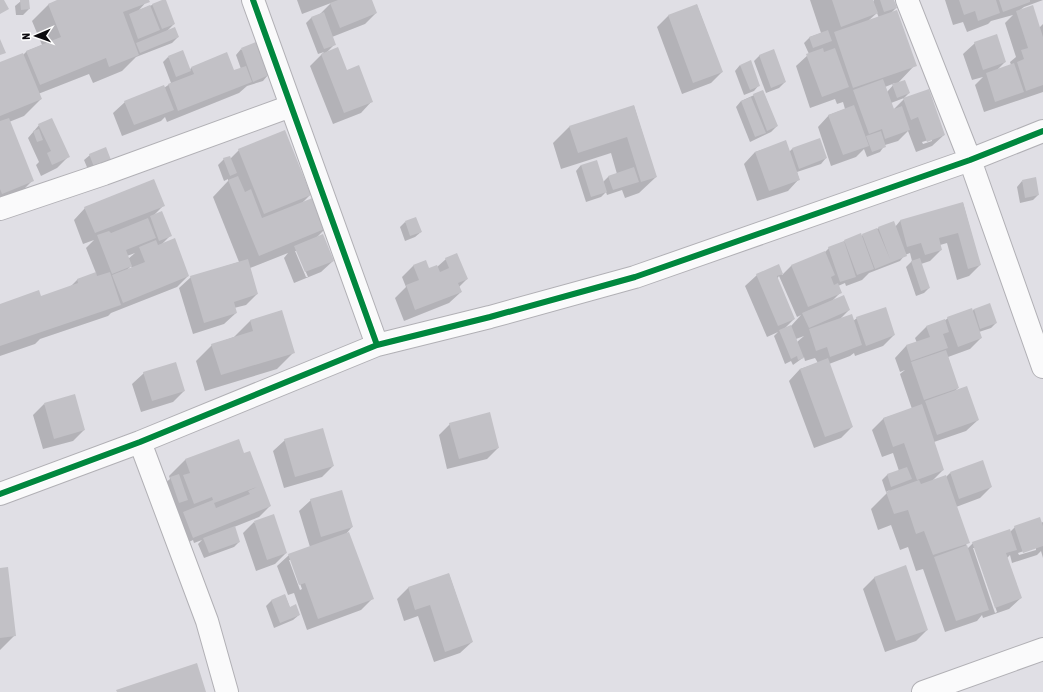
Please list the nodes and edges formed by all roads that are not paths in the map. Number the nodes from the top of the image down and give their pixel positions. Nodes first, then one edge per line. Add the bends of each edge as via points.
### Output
1 (252, 0) edge
2 (907, 0) edge
3 (291, 106) junction
4 (1043, 131) edge
5 (970, 160) junction
6 (0, 209) edge
7 (377, 345) junction
8 (1043, 367) edge
9 (140, 442) junction
10 (0, 494) edge
11 (1043, 650) edge
12 (227, 692) edge
13 (922, 692) edge

1 - 3 street
2 - 5 street
3 - 6 street
3 - 7 street
4 - 5 street
5 - 7 street via 635,277
5 - 8 street
7 - 9 street
9 - 10 street
9 - 12 street via 207,621
11 - 13 street

